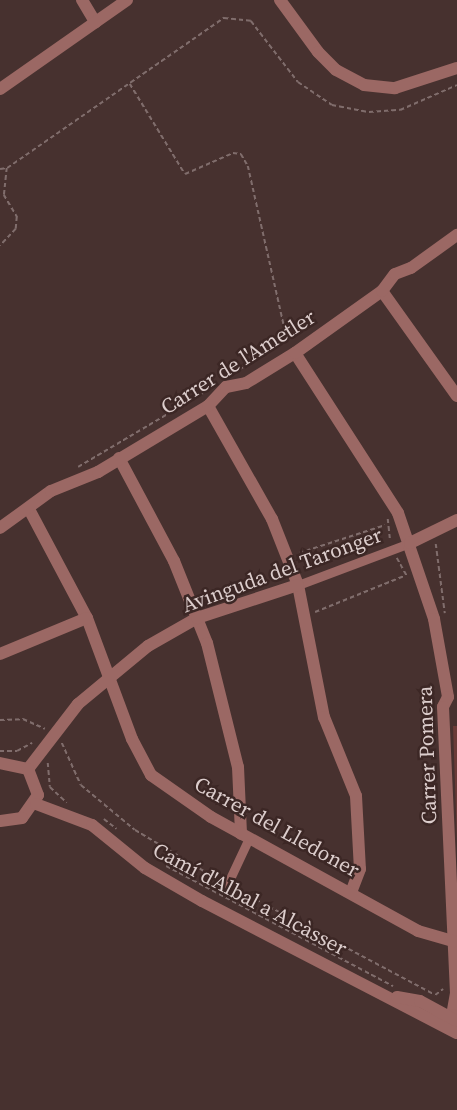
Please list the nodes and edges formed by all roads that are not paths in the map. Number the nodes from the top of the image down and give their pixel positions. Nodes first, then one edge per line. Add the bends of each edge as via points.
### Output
1 (82, 0) edge
2 (127, 0) edge
3 (283, 4) edge
4 (95, 22) junction
5 (457, 68) edge
6 (0, 89) edge
7 (457, 235) edge
8 (382, 291) junction
9 (295, 353) junction
10 (457, 396) edge
11 (207, 406) junction
12 (119, 458) junction
13 (30, 511) junction
14 (457, 520) edge
15 (0, 528) edge
16 (410, 543) junction
17 (298, 585) junction
18 (87, 618) junction
19 (197, 618) junction
20 (0, 654) edge
21 (110, 675) junction
22 (453, 695) edge
23 (0, 763) edge
24 (28, 769) junction
25 (36, 804) junction
26 (0, 820) edge
27 (245, 836) junction
28 (227, 885) road end
29 (352, 890) junction
30 (454, 941) junction
31 (385, 994) junction
32 (420, 1014) junction
33 (454, 1018) edge
34 (457, 1033) edge

1 - 4 street
2 - 4 street
3 - 5 street via 336,70 364,85 396,88
4 - 6 street
7 - 8 street, Carrer de l'Ametler via 390,277
8 - 9 street, Carrer de l'Ametler
8 - 10 street
9 - 11 street, Carrer de l'Ametler via 246,383 226,387
9 - 16 street, Carrer Pomera via 367,457
11 - 12 street, Carrer de l'Ametler
11 - 17 street via 272,519
12 - 13 street, Carrer de l'Ametler via 75,485 51,491
12 - 19 street
13 - 15 street, Carrer de l'Ametler
13 - 18 street, Carrer del Lledoner
14 - 16 street, Avinguda del Taronger
16 - 17 street, Avinguda del Taronger
16 - 22 street, Carrer Pomera
17 - 19 street, Avinguda del Taronger
17 - 29 street via 324,717 356,796 360,868
18 - 20 street
18 - 21 street, Carrer del Lledoner
19 - 21 street, Avinguda del Taronger
19 - 27 street via 225,700
21 - 24 street, Avinguda del Taronger via 52,732
21 - 27 street, Carrer del Lledoner via 132,739 151,775
22 - 30 street, Carrer Pomera via 443,707
23 - 24 street
24 - 25 street via 38,786
25 - 26 street via 22,818
25 - 31 street, Camí d'Albal a Alcàsser via 92,825 145,868
27 - 28 street
27 - 29 street, Carrer del Lledoner
29 - 30 street, Carrer del Lledoner via 418,931
30 - 33 street, Carrer Pomera
31 - 32 street, Camí d'Albal a Alcàsser
31 - 33 street, Camí d'Albal a Alcàsser
32 - 33 street
32 - 34 street, Camí d'Albal a Alcàsser

